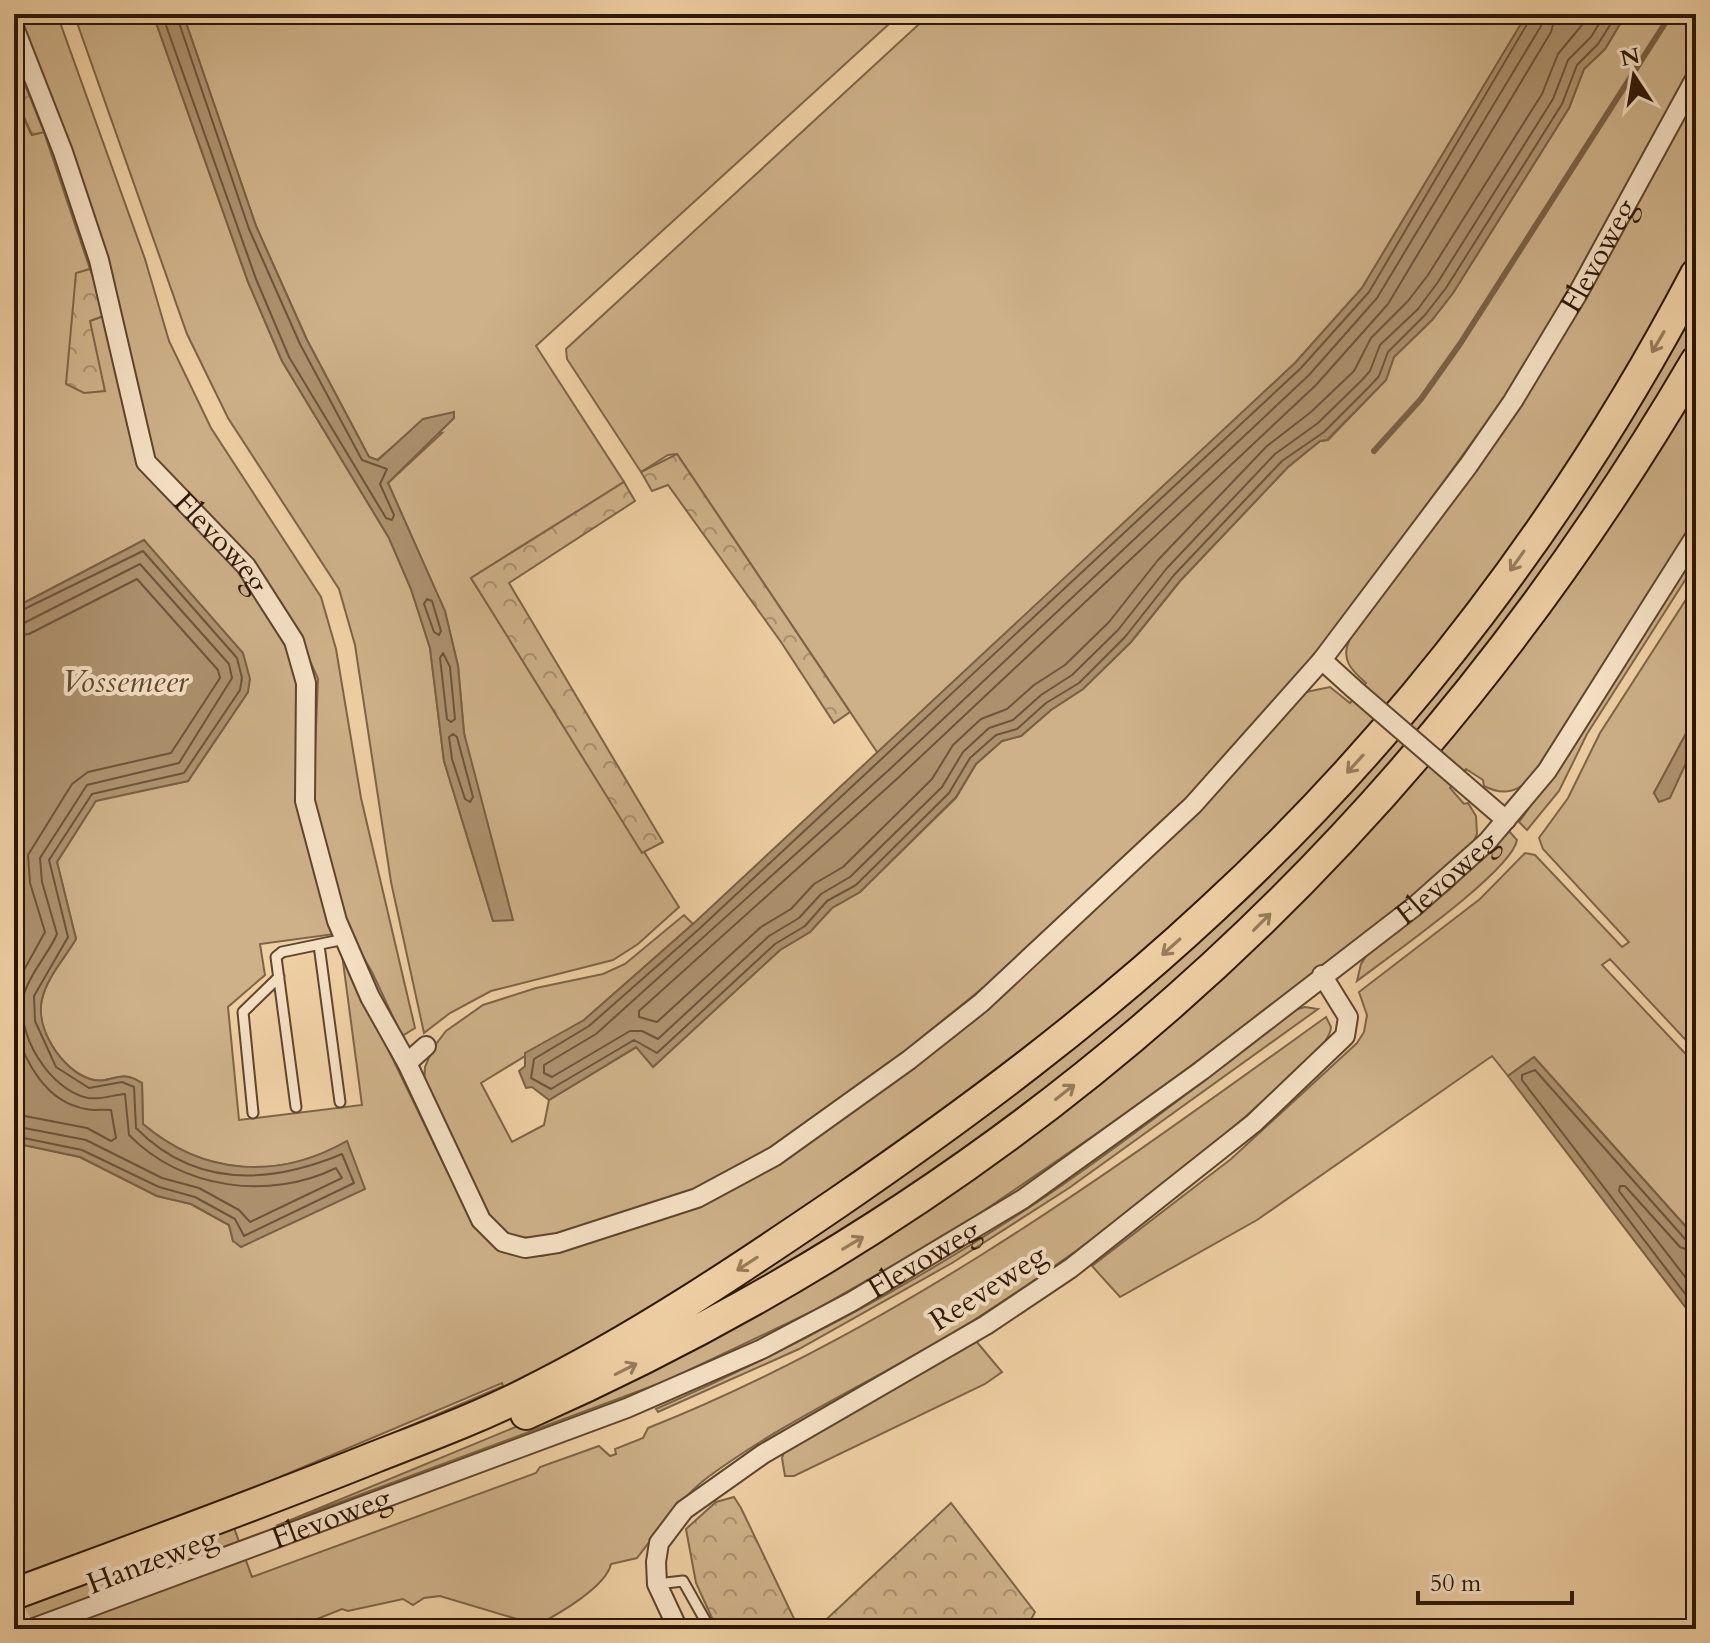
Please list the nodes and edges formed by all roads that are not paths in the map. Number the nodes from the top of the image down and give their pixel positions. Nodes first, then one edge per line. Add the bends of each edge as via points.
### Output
1 (14, 27) edge
2 (1696, 77) edge
3 (1696, 274) edge
4 (1696, 361) edge
5 (1696, 535) edge
6 (1322, 660) junction
7 (1506, 820) junction
8 (345, 939) junction
9 (319, 945) junction
10 (1322, 975) junction
11 (279, 977) junction
12 (426, 1046) dead end
13 (407, 1063) junction
14 (340, 1102) dead end
15 (296, 1107) dead end
16 (253, 1113) dead end
17 (246, 1527) junction
18 (657, 1584) junction
19 (14, 1594) edge
20 (14, 1613) edge
21 (31, 1629) edge
22 (678, 1629) edge
23 (710, 1629) edge

1 - 8 street, Flevoweg via 95,245 146,462 246,566 294,641 306,683 305,801
2 - 6 street, Flevoweg via 1513,401
3 -> 17 highway, Flevoweg via 1595,446 1513,567 1441,659 1282,842 1131,982 1016,1075 881,1173 644,1330 527,1393
17 -> 4 highway, Flevoweg via 486,1432 717,1322 921,1199 1135,1037 1238,947 1318,866 1456,711 1591,531
5 - 7 street, Flevoweg via 1559,755
6 - 7 street, Flevoweg, bridge
6 - 13 street, Flevoweg via 1193,805 981,1003 785,1149 697,1198 536,1248 503,1242 481,1220
7 - 10 street, Flevoweg via 1442,885
8 - 9 lane
8 - 13 street, Flevoweg
9 - 11 lane via 282,952 276,957
9 - 14 lane
10 - 17 street, Flevoweg via 1035,1191 762,1349 627,1408
10 - 18 street, Reeveweg via 1348,1017 1345,1036 1284,1096 1141,1215 1050,1282 763,1454 684,1510 659,1543
11 - 15 lane
11 - 16 lane via 243,1012
12 - 13 street
17 - 19 highway, Hanzeweg
17 - 20 highway, Hanzeweg
17 - 21 street, Hanzeweg
18 - 22 street, Reeveweg
18 - 23 lane via 683,1581

